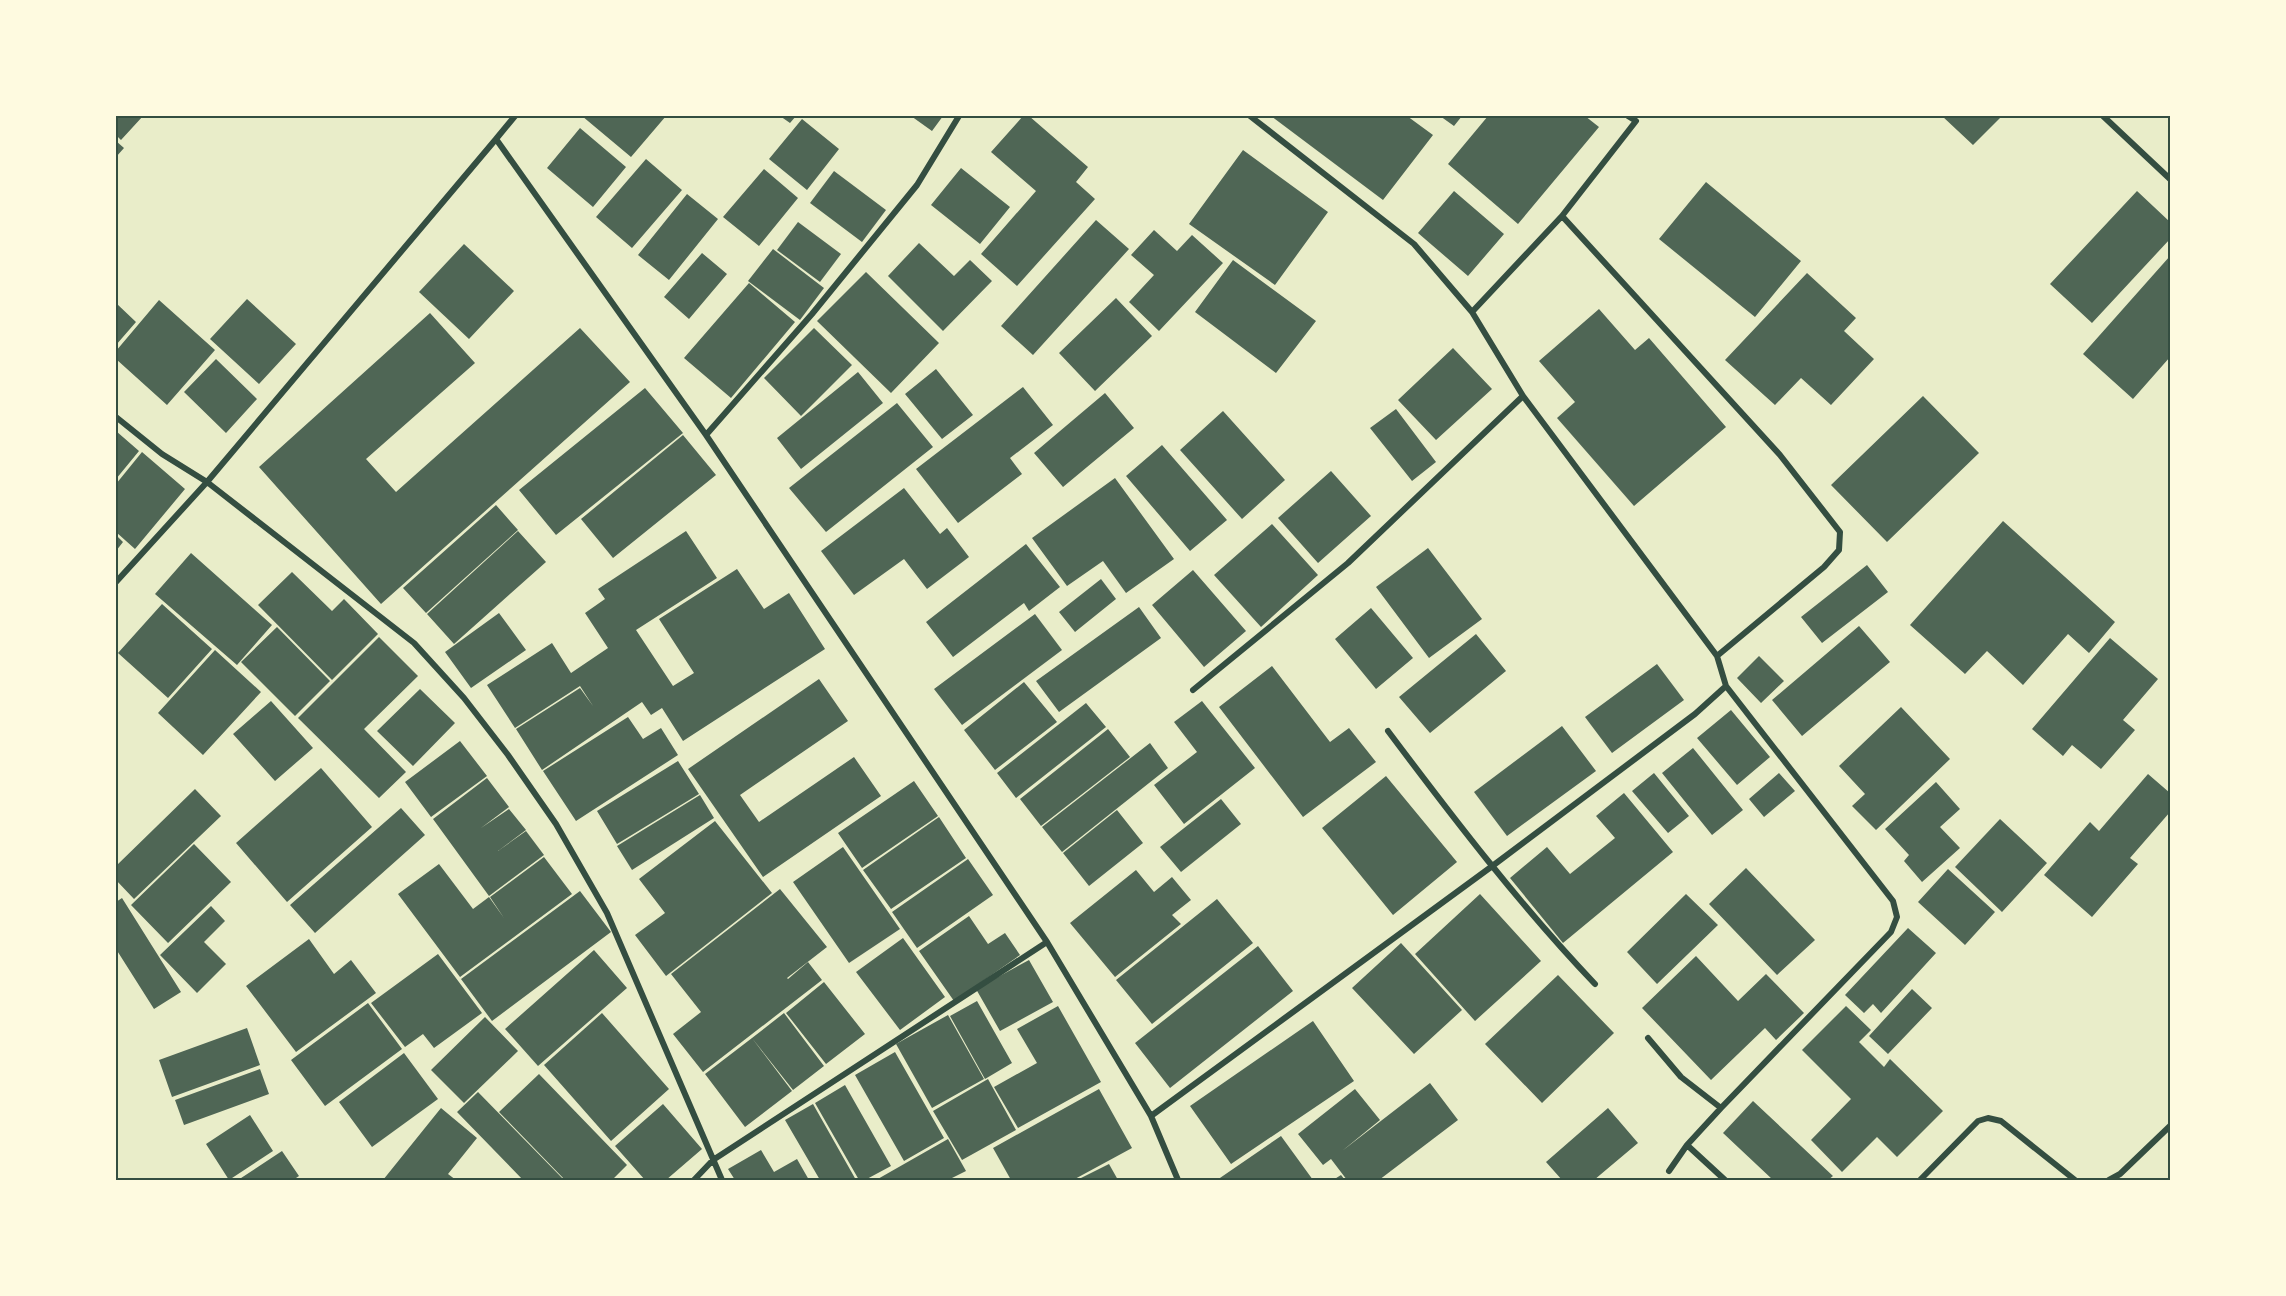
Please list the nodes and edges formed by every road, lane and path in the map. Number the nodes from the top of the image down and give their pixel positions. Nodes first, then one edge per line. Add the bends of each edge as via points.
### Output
1 (515, 116) edge
2 (959, 116) edge
3 (1250, 116) edge
4 (1628, 116) edge
5 (1642, 116) edge
6 (2103, 116) edge
7 (1635, 121) junction
8 (496, 139) junction
9 (2170, 179) edge
10 (1562, 216) junction
11 (1472, 312) junction
12 (1523, 396) junction
13 (116, 417) edge
14 (706, 435) junction
15 (207, 482) junction
16 (116, 582) edge
17 (1717, 656) junction
18 (1726, 686) junction
19 (1192, 690) dead end
20 (1388, 731) dead end
21 (1491, 867) junction
22 (1047, 942) junction
23 (1596, 984) dead end
24 (1648, 1038) dead end
25 (1721, 1108) junction
26 (1150, 1116) junction
27 (2170, 1126) edge
28 (1687, 1145) junction
29 (713, 1160) junction
30 (1669, 1171) dead end
31 (694, 1180) edge
32 (722, 1180) edge
33 (1178, 1180) edge
34 (1725, 1180) edge
35 (1920, 1180) edge
36 (2075, 1180) edge
37 (2109, 1180) edge

1 - 8 street
2 - 14 street via 917,185
3 - 11 street via 1414,244
4 - 7 street
5 - 7 street
6 - 9 street
7 - 10 street
8 - 14 street
8 - 15 street
10 - 11 street
10 - 17 street via 1780,455 1840,532 1839,550 1824,567
11 - 12 street
12 - 17 street
12 - 19 street via 1348,562
13 - 15 street via 162,454
14 - 22 street
15 - 16 street
15 - 29 street via 414,643 508,755 556,824 607,913
17 - 18 street
18 - 21 street via 1695,714
18 - 25 street via 1893,901 1897,917 1891,932
20 - 21 street
21 - 23 street
21 - 26 street
22 - 26 street
22 - 29 street
24 - 25 street via 1680,1077
25 - 28 street
26 - 33 street
27 - 37 street
28 - 30 street
28 - 34 street
29 - 31 street
29 - 32 street
35 - 36 street via 1978,1121 1988,1118 2001,1120

